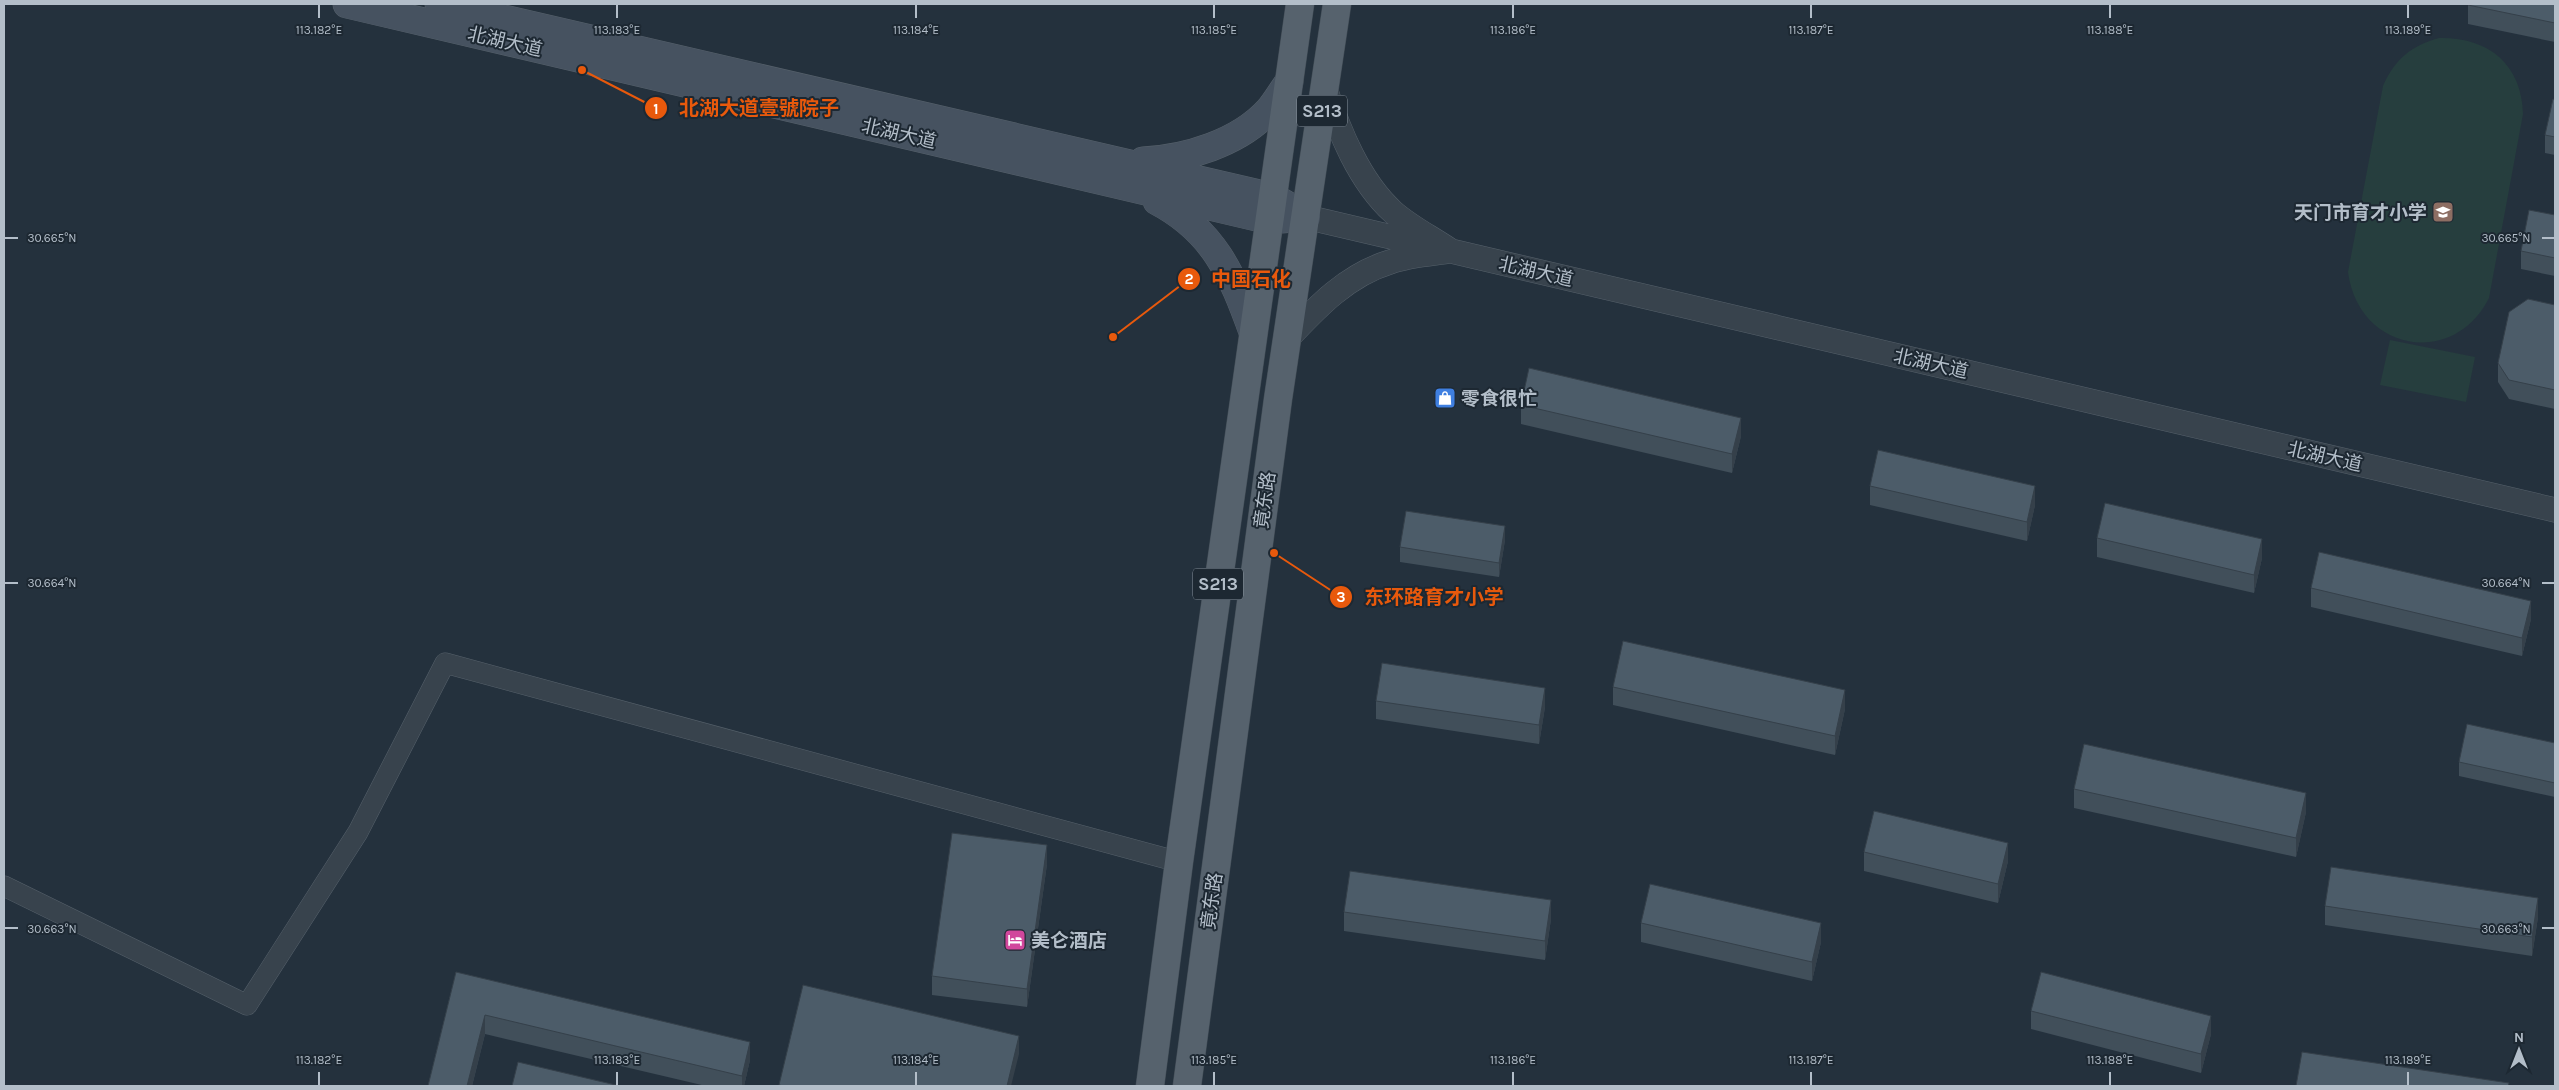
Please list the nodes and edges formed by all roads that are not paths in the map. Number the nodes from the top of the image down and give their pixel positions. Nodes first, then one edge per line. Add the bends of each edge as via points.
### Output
1 (347, 4) edge
2 (440, 4) edge
3 (1300, 4) edge
4 (1337, 4) edge
5 (1289, 82) junction
6 (1326, 88) junction
7 (1119, 173) junction
8 (1271, 209) junction
9 (1306, 217) junction
10 (1450, 251) junction
11 (1253, 332) junction
12 (1287, 339) junction
13 (2555, 510) edge
14 (1180, 862) junction
15 (4, 886) edge
16 (1150, 1086) edge
17 (1187, 1086) edge

1 - 7 main road, 北湖大道
2 - 7 main road, 北湖大道
3 - 5 main road, 竟东路 / S213
4 - 6 main road, 竟东路 / S213
5 - 7 main road via 1268,110 1248,127 1204,150
5 - 8 main road, 竟东路 / S213
6 - 9 main road, 竟东路 / S213
6 - 10 street via 1348,147 1375,192 1394,212
7 - 8 main road, 北湖大道
7 - 11 main road via 1153,199 1181,214 1204,234 1220,256
8 - 9 main road, 北湖大道
8 - 11 main road, 竟东路 / S213
9 - 10 street, 北湖大道
9 - 12 main road, 竟东路 / S213
10 - 12 street via 1391,261 1364,272 1319,306
10 - 13 street, 北湖大道
11 - 14 main road, 竟东路 / S213
12 - 17 main road, 竟东路 / S213
14 - 15 street via 444,663 358,832 247,1005
14 - 16 main road, 竟东路 / S213

